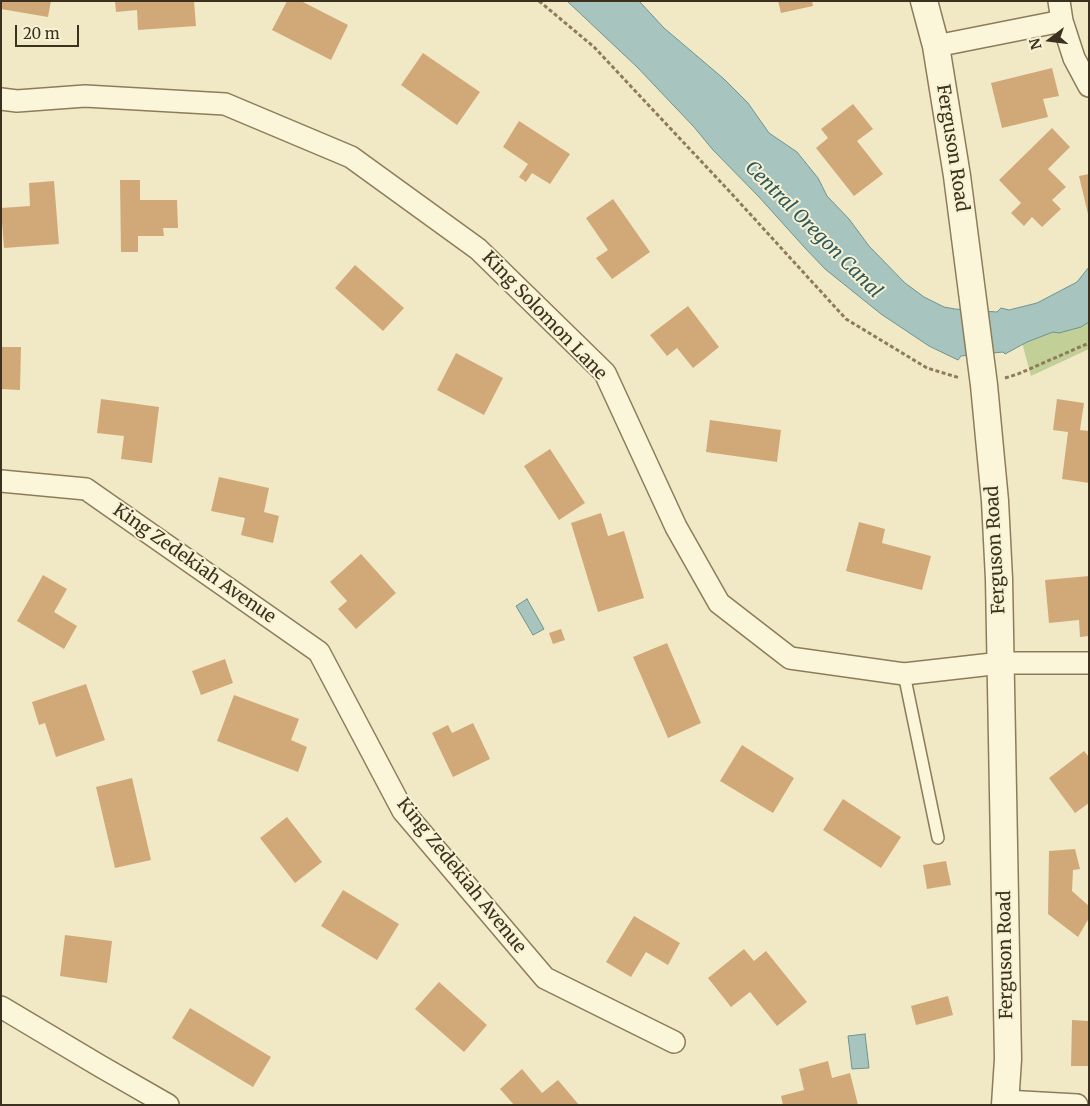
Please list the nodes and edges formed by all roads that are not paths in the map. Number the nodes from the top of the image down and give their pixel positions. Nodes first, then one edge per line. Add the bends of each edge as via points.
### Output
1 (924, 1) edge
2 (1061, 11) edge
3 (936, 46) junction
4 (1089, 86) edge
5 (1, 99) edge
6 (1, 482) edge
7 (1001, 663) junction
8 (1089, 663) edge
9 (904, 674) junction
10 (938, 838) dead end
11 (1, 1007) edge
12 (674, 1042) dead end
13 (1005, 1103) edge
14 (168, 1105) edge
15 (1077, 1105) edge

1 - 3 street, Ferguson Road
2 - 3 street
2 - 4 street via 1074,58
3 - 7 street, Ferguson Road via 957,176 982,373 995,501
5 - 9 street, King Solomon Lane via 17,101 85,96 225,104 351,157 478,249 604,373 676,527 720,603 790,658
6 - 12 street, King Zedekiah Avenue via 86,489 319,652 403,811 546,978
7 - 8 street, King Solomon Lane
7 - 9 street, King Solomon Lane
7 - 13 street, Ferguson Road via 1008,1059
9 - 10 lane
11 - 14 street
13 - 15 street

